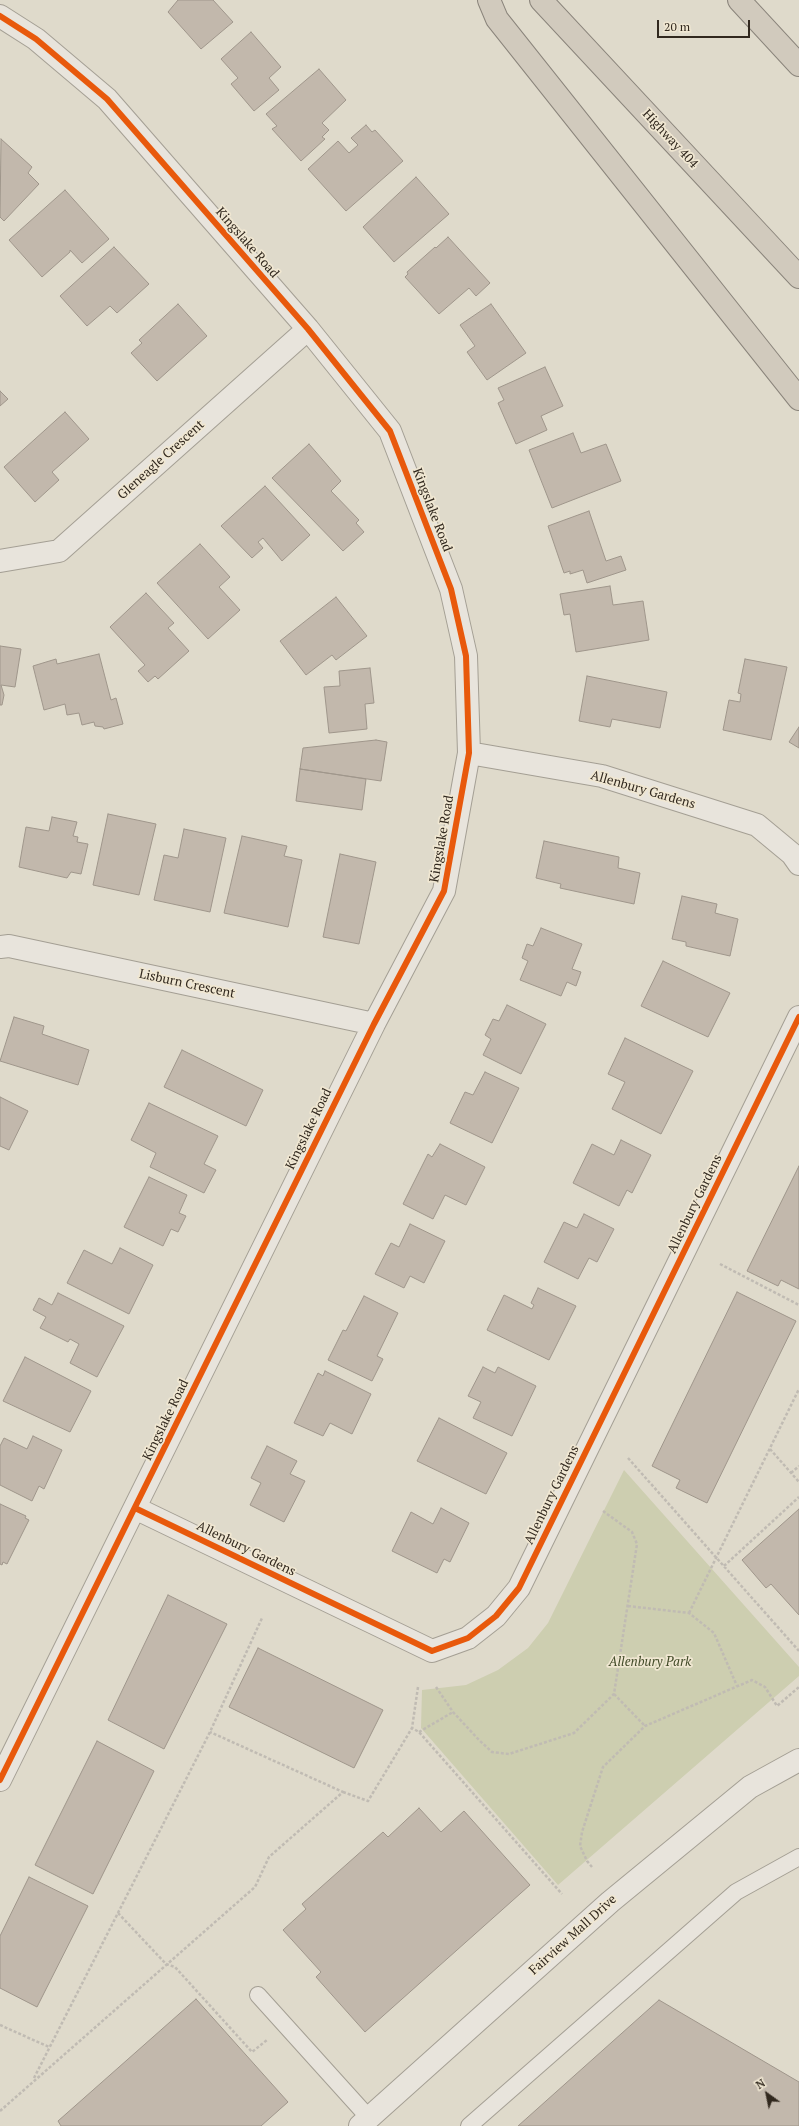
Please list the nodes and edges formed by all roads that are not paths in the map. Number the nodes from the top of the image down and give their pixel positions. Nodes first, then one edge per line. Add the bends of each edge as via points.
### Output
1 (489, 0) edge
2 (541, 0) edge
3 (739, 0) edge
4 (0, 16) edge
5 (799, 65) edge
6 (799, 277) edge
7 (308, 328) junction
8 (799, 399) edge
9 (0, 561) edge
10 (469, 753) junction
11 (799, 864) edge
12 (0, 947) edge
13 (799, 1017) edge
14 (374, 1024) junction
15 (135, 1508) junction
16 (799, 1760) edge
17 (0, 1780) edge
18 (799, 1857) edge
19 (258, 1995) dead end
20 (364, 2122) edge
21 (469, 2126) edge

1 - 8 highway via 497,19
2 - 6 highway, Highway 404
3 - 5 highway
4 - 7 street, Kingslake Road via 36,39 106,99
7 - 9 street, Gleneagle Crescent via 59,551
7 - 10 street, Kingslake Road via 390,431 451,590 466,656
10 - 11 street, Allenbury Gardens via 602,776 757,824 792,854
10 - 14 street, Kingslake Road via 444,891
12 - 14 street, Lisburn Crescent via 9,946
13 - 15 street, Allenbury Gardens via 519,1588 496,1616 468,1638 432,1651
14 - 15 street, Kingslake Road
15 - 17 street, Kingslake Road
16 - 20 street, Fairview Mall Drive via 750,1787 616,1897
18 - 21 lane via 736,1892
19 - 20 lane

